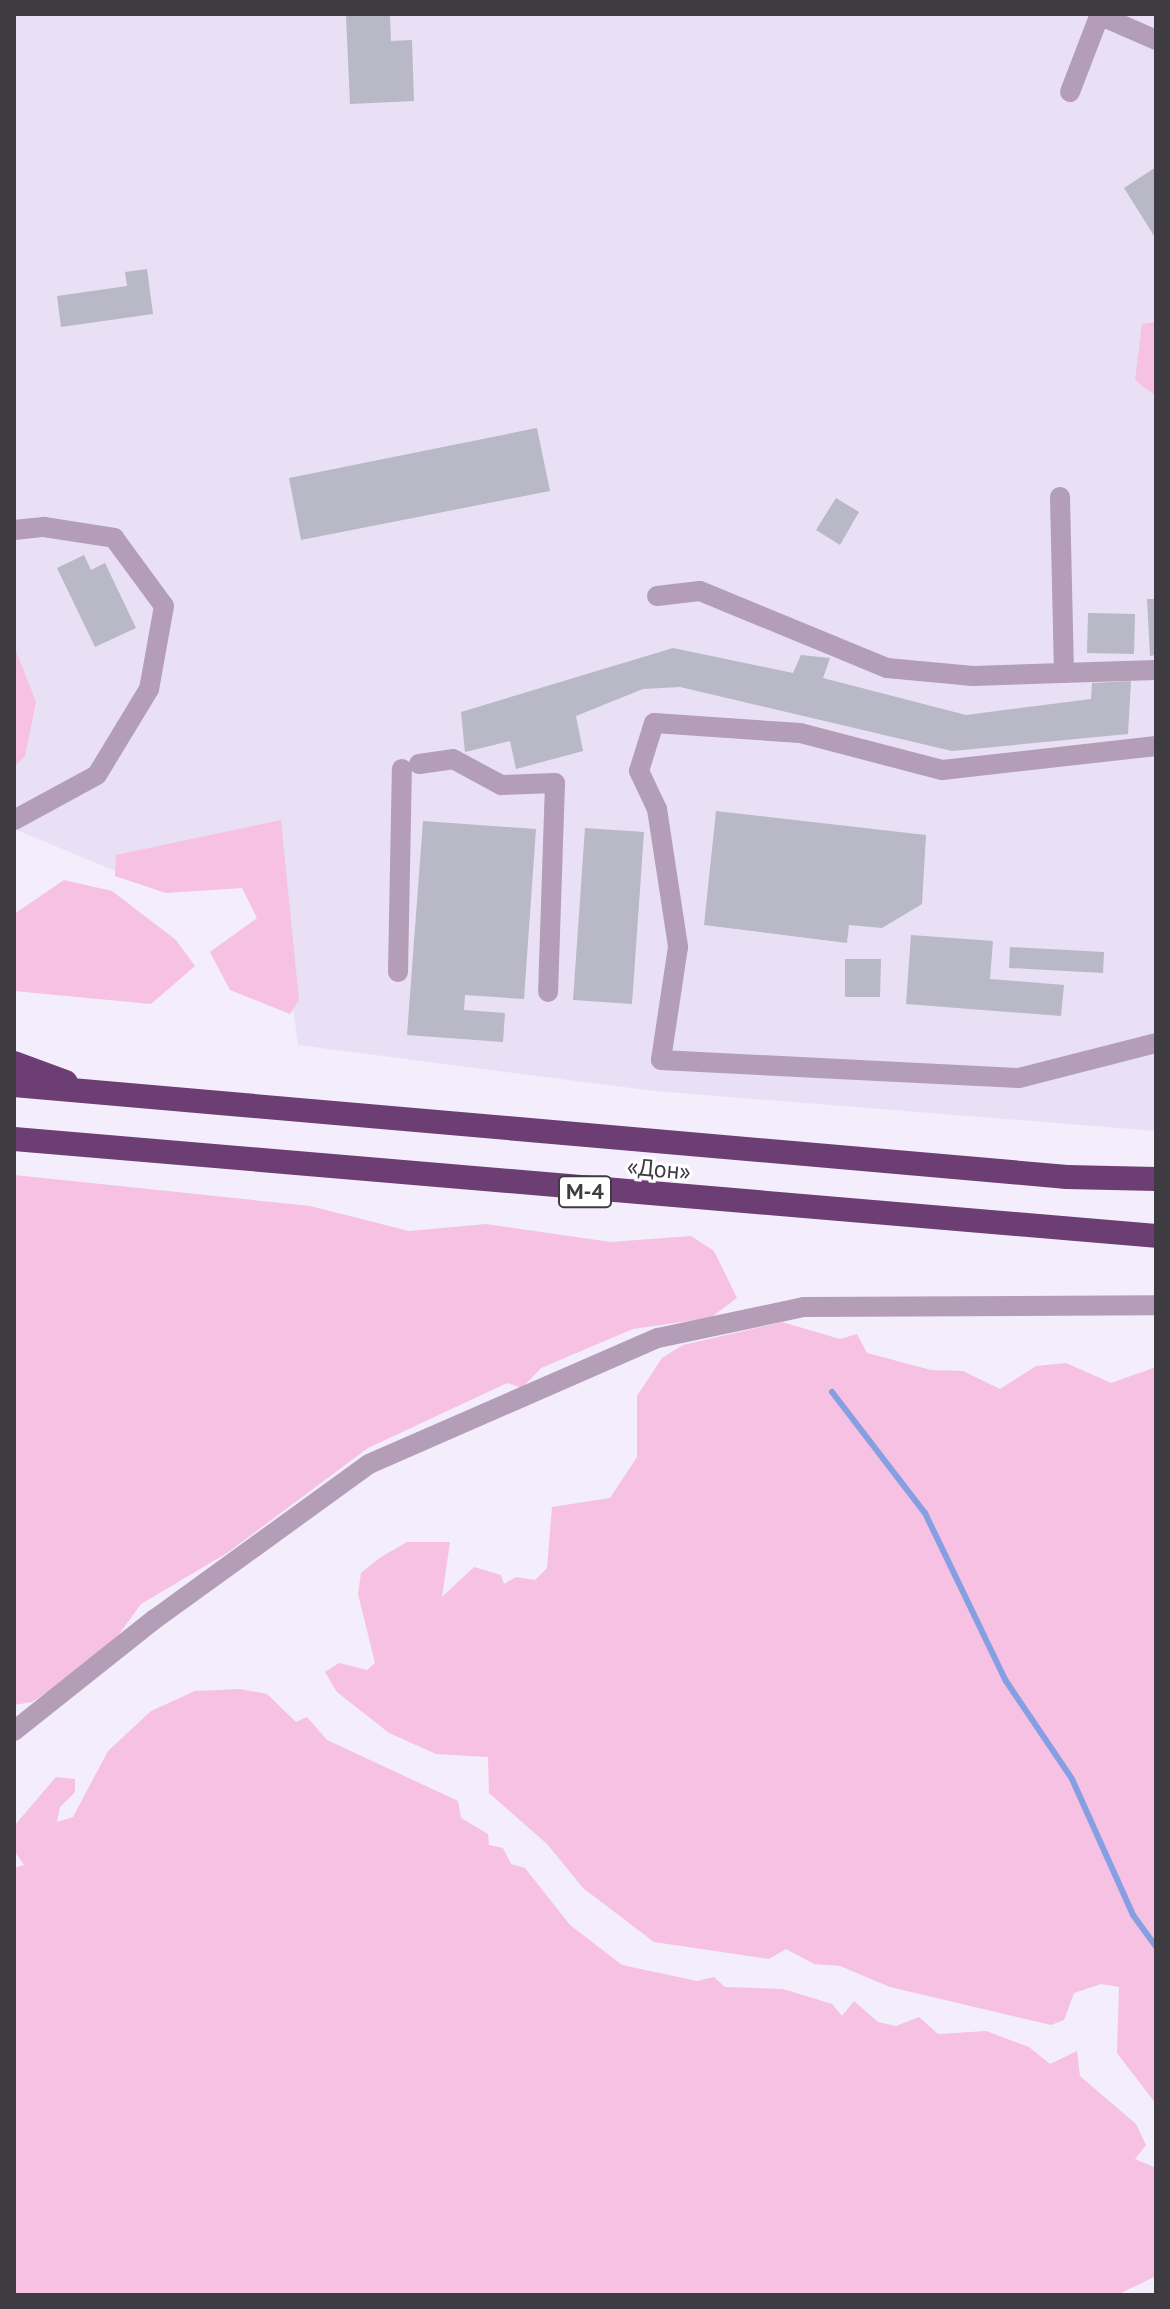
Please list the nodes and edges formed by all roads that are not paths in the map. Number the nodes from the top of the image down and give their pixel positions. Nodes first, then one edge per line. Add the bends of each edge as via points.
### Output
1 (1100, 15) edge
2 (1156, 40) edge
3 (1070, 92) dead end
4 (1060, 497) dead end
5 (14, 530) edge
6 (657, 596) dead end
7 (1156, 670) edge
8 (1064, 673) junction
9 (1156, 746) edge
10 (14, 820) edge
11 (398, 972) dead end
12 (548, 992) dead end
13 (1156, 1043) edge
14 (14, 1063) edge
15 (14, 1085) edge
16 (91, 1091) junction
17 (14, 1139) edge
18 (1156, 1179) edge
19 (1156, 1236) edge
20 (1156, 1305) edge
21 (14, 1731) edge

1 - 2 street
1 - 3 street
4 - 8 street
5 - 10 street via 44,527 114,538 164,606 149,689 97,775
6 - 8 street via 700,591 887,668 973,676
7 - 8 street
9 - 13 street via 942,770 800,733 654,723 639,771 657,809 678,947 661,1060 1019,1078
11 - 12 street via 411,767 453,759 501,785 555,783
14 - 16 highway
15 - 16 highway
16 - 18 highway via 1067,1177
17 - 19 highway, «Дон» / М-4
20 - 21 street via 804,1307 658,1338 369,1464 155,1619

